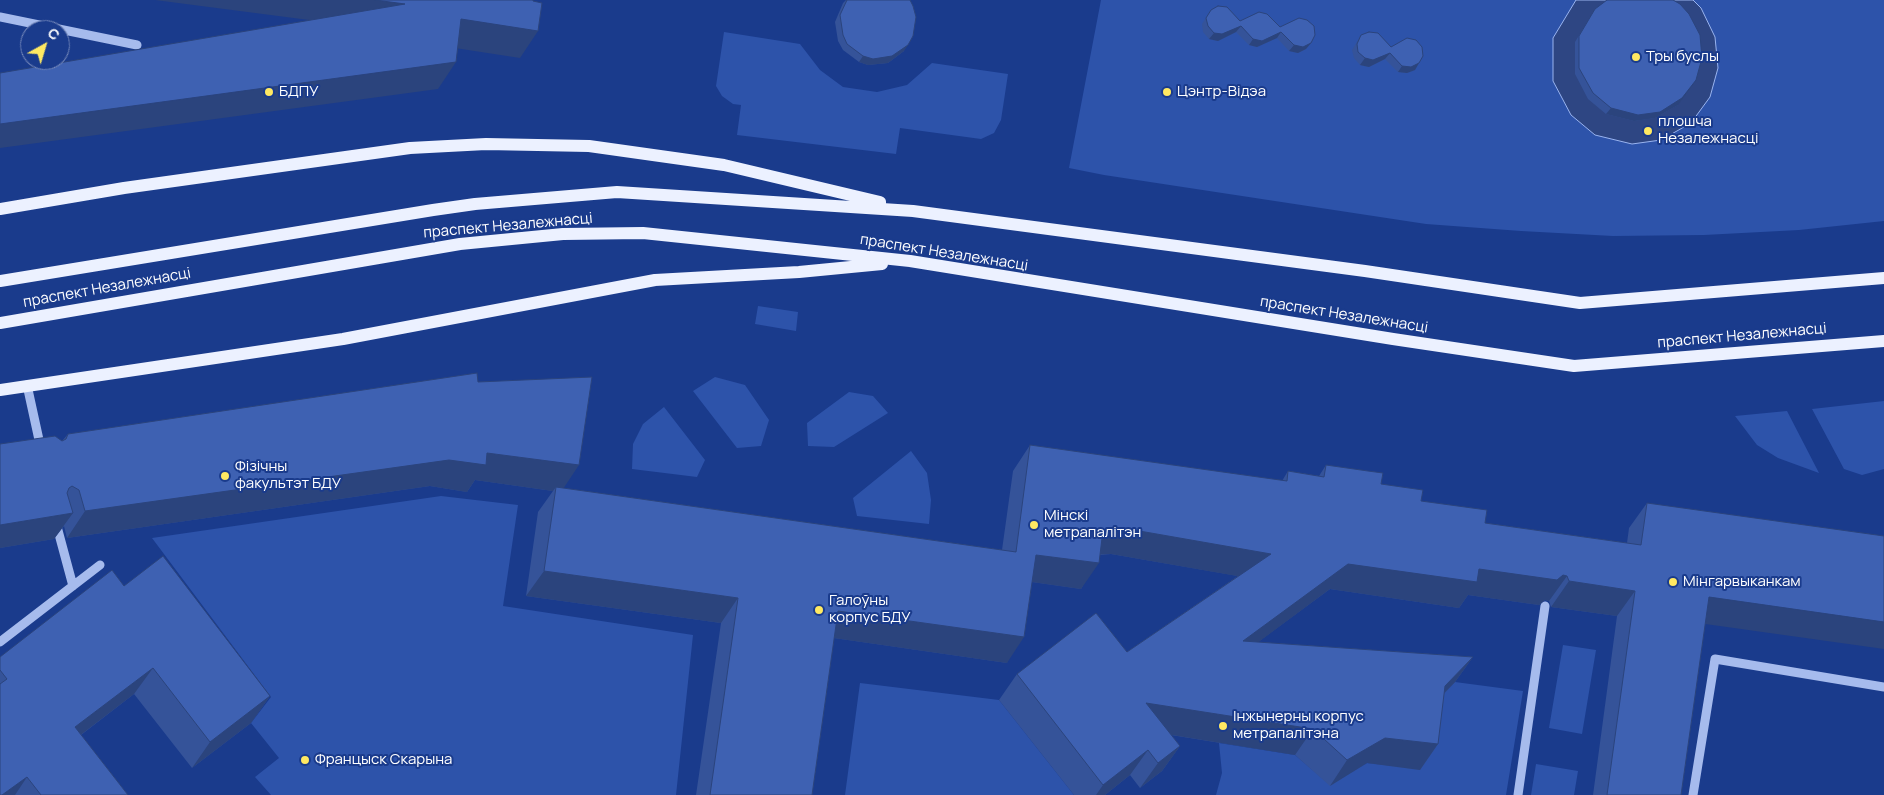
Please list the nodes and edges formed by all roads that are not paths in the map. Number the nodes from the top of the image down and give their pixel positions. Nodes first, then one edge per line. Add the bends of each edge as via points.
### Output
1 (0, 17) edge
2 (137, 45) dead end
3 (0, 209) edge
4 (913, 210) junction
5 (910, 261) junction
6 (1884, 278) edge
7 (0, 281) edge
8 (0, 323) edge
9 (1884, 341) edge
10 (27, 386) junction
11 (0, 390) edge
12 (43, 461) edge
13 (55, 518) edge
14 (100, 565) dead end
15 (73, 586) junction
16 (1545, 606) edge
17 (0, 642) edge
18 (1884, 687) edge
19 (1518, 795) edge
20 (1693, 795) edge

1 - 2 street
3 - 4 main road via 124,188 410,148 486,144 589,146 724,165
4 - 6 main road, праспект Незалежнасці via 1355,269 1580,303
4 - 7 main road, праспект Незалежнасці via 617,192 467,205
5 - 8 main road, праспект Незалежнасці via 643,233 563,234 460,244
5 - 9 main road, праспект Незалежнасці via 1574,366
5 - 10 main road via 799,272 655,280 343,339
10 - 11 main road
10 - 12 street
13 - 15 street
14 - 15 street
15 - 17 street
16 - 19 street
18 - 20 street via 1715,659

